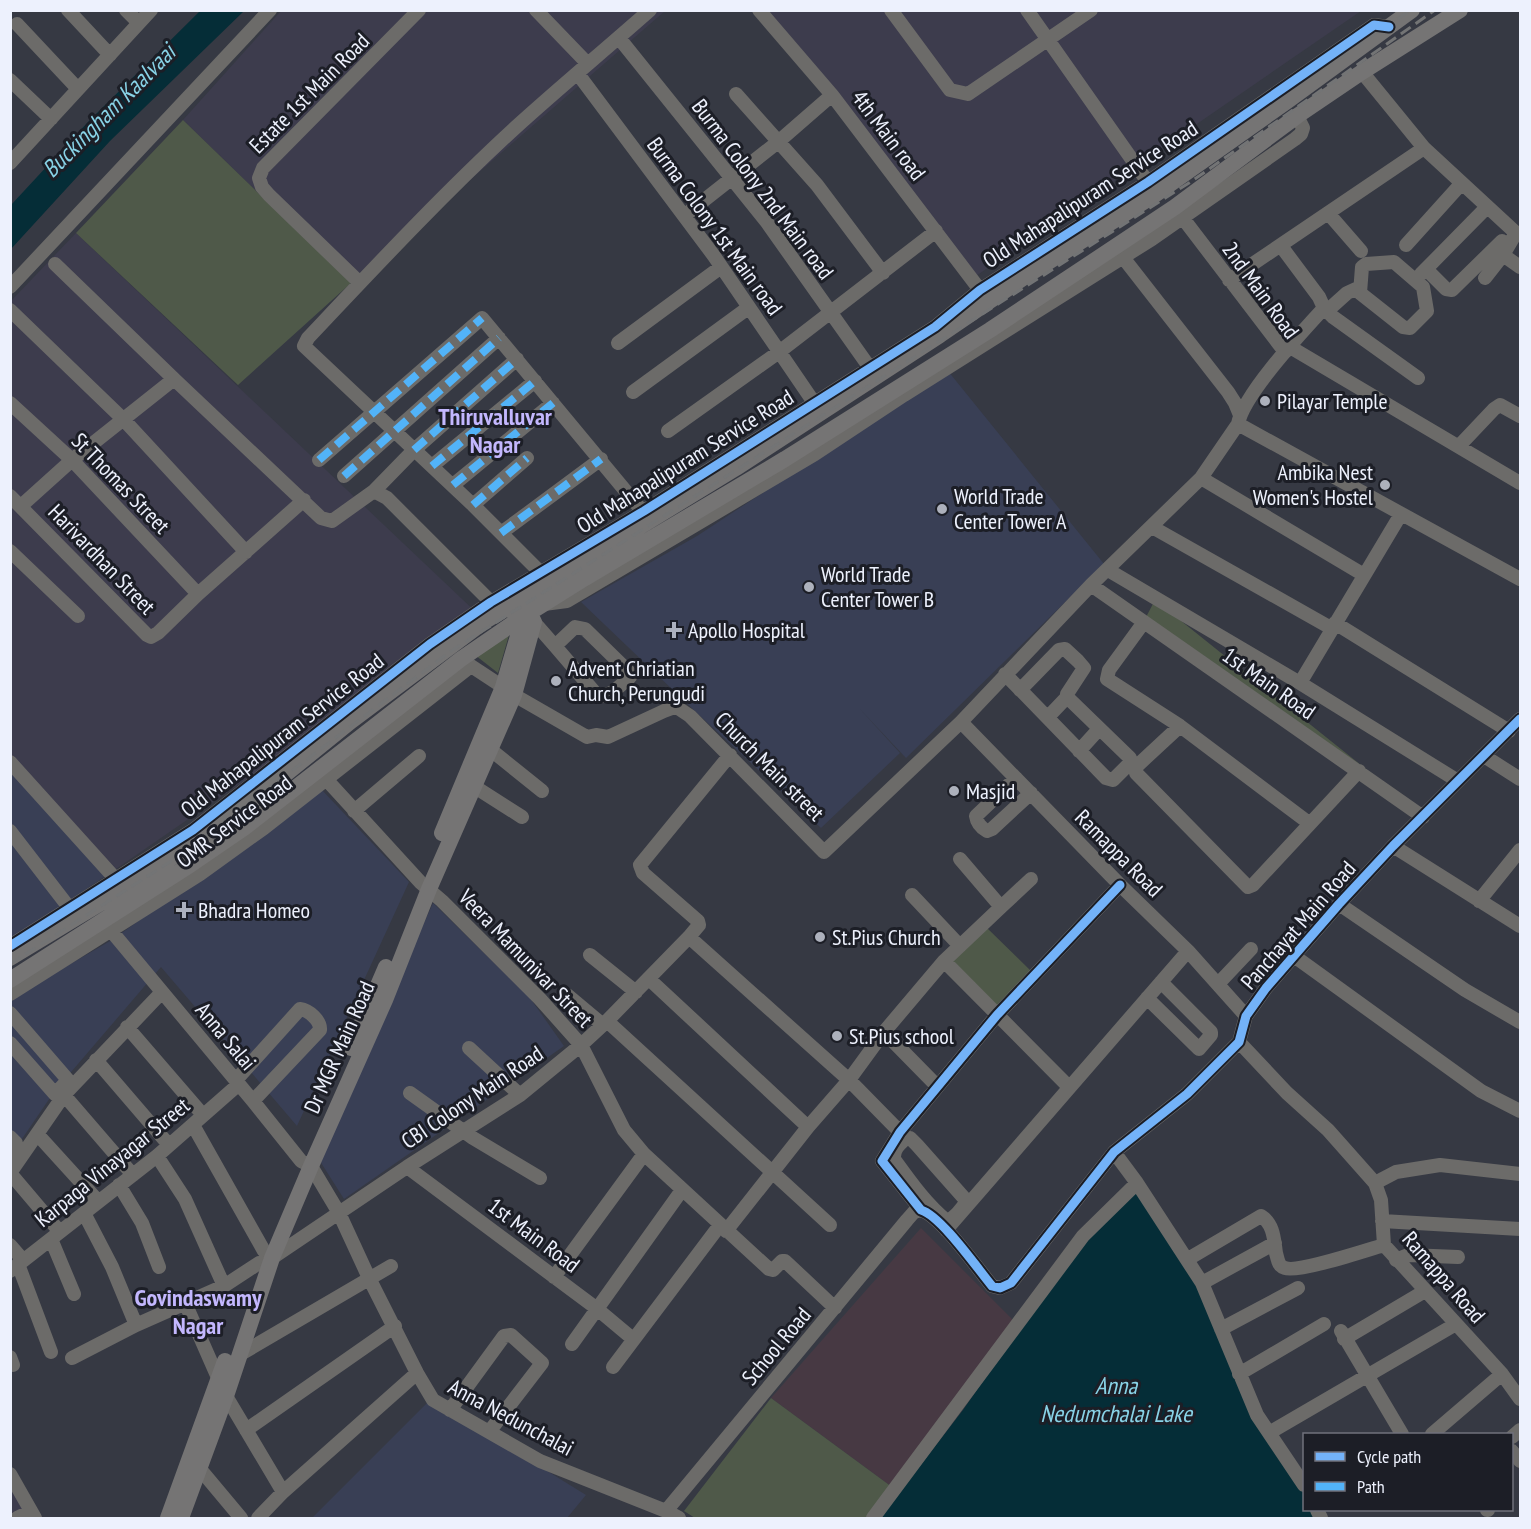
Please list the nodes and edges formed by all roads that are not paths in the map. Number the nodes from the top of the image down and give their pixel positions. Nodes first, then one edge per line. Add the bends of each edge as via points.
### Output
1 (68, 10) edge
2 (126, 10) edge
3 (151, 10) edge
4 (270, 10) edge
5 (419, 10) edge
6 (536, 10) edge
7 (650, 10) edge
8 (759, 10) edge
9 (891, 10) edge
10 (1027, 10) edge
11 (1091, 10) edge
12 (1460, 10) edge
13 (1410, 11) edge
14 (139, 23) junction
15 (17, 24) dead end
16 (619, 38) junction
17 (1048, 40) junction
18 (110, 55) junction
19 (583, 69) junction
20 (1362, 72) junction
21 (10, 80) edge
22 (78, 89) junction
23 (736, 94) dead end
24 (832, 95) junction
25 (1296, 116) junction
26 (51, 119) junction
27 (778, 142) junction
28 (1424, 148) junction
29 (12, 157) edge
30 (732, 178) junction
31 (1461, 184) junction
32 (1152, 188) junction
33 (1487, 207) junction
34 (1328, 213) junction
35 (684, 216) junction
36 (1182, 217) junction
37 (936, 231) junction
38 (1281, 246) junction
39 (1406, 246) dead end
40 (1502, 248) junction
41 (1361, 251) dead end
42 (1119, 252) junction
43 (55, 264) dead end
44 (721, 267) junction
45 (1521, 267) edge
46 (1426, 269) junction
47 (883, 273) junction
48 (1485, 278) dead end
49 (1229, 280) junction
50 (1416, 280) junction
51 (360, 283) junction
52 (10, 287) edge
53 (1360, 287) junction
54 (980, 290) junction
55 (748, 308) junction
56 (10, 310) edge
57 (1326, 310) junction
58 (830, 312) junction
59 (932, 335) junction
60 (499, 338) junction
61 (618, 343) dead end
62 (1287, 350) junction
63 (780, 352) junction
64 (517, 359) junction
65 (870, 368) junction
66 (889, 368) junction
67 (1418, 378) dead end
68 (174, 379) junction
69 (535, 381) junction
70 (900, 387) junction
71 (633, 392) dead end
72 (10, 403) edge
73 (553, 403) junction
74 (815, 404) junction
75 (374, 411) junction
76 (1521, 416) edge
77 (124, 420) junction
78 (1239, 420) junction
79 (395, 430) junction
80 (668, 431) dead end
81 (1462, 443) junction
82 (414, 450) junction
83 (527, 458) dead end
84 (601, 459) junction
85 (72, 460) junction
86 (319, 460) dead end
87 (432, 466) junction
88 (1521, 475) edge
89 (344, 476) dead end
90 (1201, 478) junction
91 (1521, 483) edge
92 (453, 485) junction
93 (374, 491) junction
94 (10, 495) edge
95 (304, 500) junction
96 (473, 505) junction
97 (21, 506) junction
98 (1401, 514) junction
99 (647, 515) junction
100 (688, 524) junction
101 (1152, 527) junction
102 (501, 533) junction
103 (10, 551) edge
104 (246, 552) junction
105 (1108, 570) junction
106 (540, 572) junction
107 (1518, 574) edge
108 (1364, 575) junction
109 (1090, 585) junction
110 (198, 594) junction
111 (491, 602) junction
112 (526, 610) junction
113 (78, 616) dead end
114 (1144, 622) junction
115 (1333, 626) junction
116 (555, 646) junction
117 (466, 663) junction
118 (1005, 674) junction
119 (1300, 683) junction
120 (1020, 690) junction
121 (508, 691) junction
122 (1067, 697) junction
123 (1047, 717) junction
124 (1521, 719) edge
125 (961, 722) junction
126 (1180, 726) junction
127 (1100, 729) junction
128 (1509, 731) junction
129 (491, 750) junction
130 (1079, 751) junction
131 (730, 755) junction
132 (419, 756) dead end
133 (1484, 756) junction
134 (10, 762) edge
135 (1359, 771) junction
136 (325, 778) junction
137 (1016, 778) junction
138 (1521, 778) edge
139 (1458, 782) junction
140 (475, 787) junction
141 (542, 791) dead end
142 (1031, 793) junction
143 (354, 811) junction
144 (522, 817) dead end
145 (1423, 817) junction
146 (1309, 823) junction
147 (10, 831) edge
148 (1393, 846) junction
149 (1521, 850) edge
150 (960, 859) dead end
151 (1031, 879) dead end
152 (120, 884) junction
153 (1119, 885) junction
154 (425, 886) junction
155 (912, 895) dead end
156 (1479, 901) junction
157 (1339, 904) junction
158 (1001, 907) junction
159 (73, 913) junction
160 (106, 926) junction
161 (1521, 926) edge
162 (692, 933) junction
163 (10, 946) edge
164 (960, 946) junction
165 (1251, 949) dead end
166 (1188, 951) junction
167 (590, 955) dead end
168 (1294, 956) junction
169 (10, 958) edge
170 (944, 961) junction
171 (649, 979) junction
172 (10, 980) edge
173 (1161, 982) junction
174 (1218, 984) junction
175 (162, 992) junction
176 (636, 992) junction
177 (10, 994) edge
178 (567, 995) dead end
179 (1147, 998) junction
180 (10, 1013) edge
181 (997, 1015) junction
182 (1246, 1016) junction
183 (1521, 1022) edge
184 (605, 1023) junction
185 (127, 1027) junction
186 (884, 1032) junction
187 (1239, 1042) junction
188 (10, 1043) edge
189 (581, 1046) junction
190 (469, 1048) dead end
191 (96, 1060) junction
192 (849, 1080) junction
193 (238, 1082) junction
194 (937, 1086) junction
195 (1069, 1087) junction
196 (411, 1093) dead end
197 (64, 1095) junction
198 (520, 1095) junction
199 (253, 1101) junction
200 (1521, 1111) edge
201 (198, 1120) junction
202 (808, 1127) junction
203 (463, 1131) junction
204 (900, 1132) junction
205 (38, 1135) junction
206 (10, 1137) edge
207 (169, 1145) junction
208 (1114, 1152) junction
209 (10, 1154) edge
210 (644, 1154) junction
211 (157, 1156) junction
212 (306, 1163) junction
213 (407, 1167) junction
214 (10, 1173) edge
215 (772, 1174) junction
216 (1521, 1174) edge
217 (133, 1175) junction
218 (540, 1178) dead end
219 (1137, 1183) junction
220 (1375, 1183) junction
221 (119, 1185) junction
222 (682, 1190) junction
223 (98, 1201) junction
224 (920, 1202) junction
225 (84, 1213) junction
226 (339, 1213) junction
227 (1382, 1221) junction
228 (830, 1225) dead end
229 (723, 1228) junction
230 (1521, 1229) edge
231 (946, 1230) junction
232 (55, 1235) junction
233 (1275, 1243) junction
234 (10, 1245) edge
235 (1384, 1245) junction
236 (265, 1257) junction
237 (1458, 1257) dead end
238 (1188, 1259) junction
239 (1396, 1260) junction
240 (17, 1265) edge
241 (392, 1266) dead end
242 (159, 1267) dead end
243 (554, 1277) junction
244 (369, 1278) junction
245 (1202, 1282) junction
246 (224, 1286) junction
247 (1298, 1288) dead end
248 (1425, 1291) junction
249 (74, 1294) dead end
250 (186, 1305) junction
251 (596, 1308) junction
252 (835, 1308) junction
253 (1324, 1324) dead end
254 (1456, 1324) junction
255 (136, 1325) junction
256 (395, 1326) junction
257 (1221, 1329) junction
258 (633, 1339) junction
259 (572, 1344) dead end
260 (51, 1352) dead end
261 (239, 1355) junction
262 (72, 1358) dead end
263 (613, 1367) dead end
264 (417, 1372) junction
265 (1239, 1374) junction
266 (1502, 1374) junction
267 (1366, 1376) junction
268 (222, 1388) junction
269 (1519, 1394) edge
270 (450, 1410) junction
271 (246, 1430) junction
272 (489, 1432) junction
273 (1269, 1433) junction
274 (1401, 1433) edge
275 (1433, 1433) edge
276 (200, 1468) junction
277 (10, 1474) edge
278 (1303, 1482) edge
279 (283, 1492) junction
280 (666, 1511) junction
281 (33, 1515) edge
282 (17, 1518) edge
283 (168, 1518) edge
284 (181, 1518) edge
285 (241, 1518) edge
286 (258, 1518) edge
287 (679, 1518) edge
288 (873, 1518) edge

1 - 18 street
2 - 14 street
3 - 14 street
4 - 52 street
5 - 51 street, Estate 1st Main Road via 263,168 259,178 268,195
6 - 19 street, Burma Colony 1st Main road
7 - 16 street
8 - 24 street, 4th Main road
9 - 17 street via 950,90 960,93 968,94
10 - 17 street
11 - 17 street
12 - 20 main road
13 - 32 main road via 1286,102
14 - 18 street
15 - 22 street
16 - 19 street
16 - 30 street, Burma Colony 2nd Main road
17 - 32 street
18 - 22 street
19 - 35 street, Burma Colony 1st Main road
19 - 51 street via 493,149
20 - 25 main road
20 - 28 street
21 - 26 street
22 - 26 street
23 - 27 street
24 - 27 street
24 - 37 street, 4th Main road
25 - 36 street via 1303,128 1301,134
25 - 42 main road
26 - 29 street
27 - 30 street
27 - 47 street via 817,185
28 - 31 street
28 - 34 street
30 - 35 street
30 - 58 street, Burma Colony 2nd Main road
31 - 33 street
31 - 39 street
32 - 54 street, Old Mahapalipuram Service Road
32 - 59 main road via 1026,276
33 - 40 street via 1516,233
33 - 46 street
34 - 38 street
34 - 41 street
35 - 44 street, Burma Colony 1st Main road
36 - 42 street
36 - 49 street, 2nd Main Road
37 - 47 street
37 - 54 street, 4th Main road
38 - 49 street
38 - 57 street
40 - 45 street
40 - 46 street via 1450,291
40 - 48 street
42 - 70 main road
42 - 78 street via 1228,392
42 - 100 street via 815,454
43 - 68 street
44 - 55 street, Burma Colony 1st Main road
44 - 61 street
46 - 50 street
47 - 58 street
49 - 62 street, 2nd Main Road
50 - 53 street via 1394,262 1366,264 1361,271
50 - 53 street via 1425,291 1427,311 1410,328 1403,327 1361,295
51 - 75 street via 304,346
53 - 57 street
54 - 59 street, Old Mahapalipuram Service Road
55 - 63 street, Burma Colony 1st Main road
55 - 71 street
56 - 77 street
57 - 62 street
57 - 67 street
58 - 63 street
58 - 65 street, Burma Colony 2nd Main road
59 - 65 street, Old Mahapalipuram Service Road
59 - 66 main road
60 - 64 street
60 - 75 street via 482,318
60 - 79 street
62 - 78 street, 2nd Main Road
62 - 81 street
63 - 74 street, Burma Colony 1st Main road
63 - 80 street
64 - 69 street
64 - 82 street
65 - 74 street, Old Mahapalipuram Service Road
66 - 70 main road
66 - 99 main road via 736,468
68 - 77 street
68 - 95 street
69 - 73 street
69 - 87 street
70 - 100 main road
72 - 85 street, St Thomas Street
73 - 84 street
73 - 92 street
74 - 99 street, Old Mahapalipuram Service Road
75 - 79 street
75 - 86 street
76 - 81 street via 1500,405
77 - 85 street
77 - 104 street
78 - 90 street, 2nd Main Road
78 - 98 street
79 - 82 street
79 - 89 street
81 - 88 street
81 - 91 street
82 - 87 street
82 - 93 street
83 - 96 street
84 - 99 street
84 - 102 street
85 - 97 street
85 - 110 street, St Thomas Street
87 - 92 street
90 - 101 street, 2nd Main Road
90 - 108 street
92 - 96 street
93 - 95 street via 332,521 321,518
93 - 111 street via 387,498
94 - 97 street, Harivardhan Street
95 - 104 street, Harivardhan Street
96 - 102 street
97 - 110 street, Harivardhan Street via 147,635 155,636
98 - 107 street
98 - 108 street
99 - 106 street, Old Mahapalipuram Service Road
99 - 112 main road
100 - 112 main road
101 - 105 street, 2nd Main Road
101 - 115 street
102 - 106 street
103 - 113 street
104 - 110 street, Harivardhan Street
105 - 109 street, 2nd Main Road
105 - 119 street
106 - 111 street, Old Mahapalipuram Service Road
108 - 115 street
109 - 114 street, 1st Main Road
109 - 118 street, 2nd Main Road
111 - 152 street, Old Mahapalipuram Service Road via 430,644
112 - 116 street
112 - 117 main road
112 - 121 main road, Dr MGR Main Road
112 - 152 main road via 482,623 215,829
114 - 126 street via 1109,670 1107,679
114 - 135 street, 1st Main Road
115 - 119 street
115 - 128 street
116 - 116 street via 597,695 609,695 630,677 585,629 575,627
117 - 121 street, Church Main street
117 - 136 street, OMR Service Road
117 - 160 main road
118 - 120 street
118 - 125 street, 2nd Main Road
119 - 139 street
120 - 122 street via 1059,650 1065,649 1084,669
120 - 123 street
121 - 129 main road, Dr MGR Main Road
121 - 131 street, Church Main street via 586,737 608,737 678,708
121 - 154 main road, Dr MGR Main Road
122 - 123 street
122 - 127 street
123 - 130 street
124 - 128 street, Panchayat Main Road
125 - 131 street, Church Main street via 824,852
125 - 137 street, Ramappa Road
126 - 146 street
126 - 146 street via 1138,765 1136,773 1245,886 1252,887
127 - 130 street
127 - 130 street via 1130,758 1130,763 1109,780
128 - 133 street, Panchayat Main Road
129 - 140 main road, Dr MGR Main Road
129 - 141 street
131 - 162 street via 640,865 643,873 698,921
132 - 143 street
133 - 138 street
133 - 139 street, Panchayat Main Road
134 - 152 street
135 - 145 street, 1st Main Road
135 - 146 street
136 - 143 street, Veera Mamunivar Street
136 - 160 street, OMR Service Road via 200,874
137 - 142 street, Ramappa Road
137 - 142 street via 976,816 981,828 992,829
139 - 145 street, Panchayat Main Road
140 - 144 street
140 - 154 main road, Dr MGR Main Road
142 - 153 street, Ramappa Road
143 - 154 street, Veera Mamunivar Street
145 - 148 street, Panchayat Main Road
147 - 159 street
148 - 156 street
148 - 157 street, Panchayat Main Road
149 - 156 street
150 - 158 street
151 - 158 street
152 - 159 main road
153 - 166 street, Ramappa Road
153 - 181 street
154 - 189 street, Veera Mamunivar Street via 540,999
154 - 212 main road, Dr MGR Main Road via 385,1000
155 - 164 street
156 - 161 street
157 - 168 street, Panchayat Main Road
157 - 183 street via 1465,990
158 - 164 street
159 - 163 street
159 - 169 main road
160 - 172 main road
160 - 175 street, Anna Salai
160 - 177 street, OMR Service Road
162 - 171 street, CBI Colony Main Road
162 - 192 street
164 - 170 street
165 - 174 street
166 - 173 street
166 - 174 street, Ramappa Road
167 - 176 street
168 - 182 street, Panchayat Main Road
168 - 200 street via 1481,1091
170 - 181 street
170 - 186 street
171 - 176 street, CBI Colony Main Road
171 - 202 street
173 - 179 street
173 - 179 street via 1211,1032 1199,1049
174 - 182 street, Ramappa Road
175 - 185 street
175 - 193 street, Anna Salai
176 - 184 street, CBI Colony Main Road
178 - 184 street
179 - 195 street
180 - 188 street via 68,1080 55,1094
181 - 194 street
181 - 195 street
182 - 187 street, Panchayat Main Road
184 - 189 street, CBI Colony Main Road
184 - 215 street
185 - 191 street
185 - 201 street
186 - 192 street
186 - 194 street
187 - 208 street, Panchayat Main Road via 1187,1094
187 - 220 street, Ramappa Road
189 - 198 street, CBI Colony Main Road
189 - 210 street, Veera Mamunivar Street via 624,1130
190 - 198 street
191 - 197 street
191 - 207 street
192 - 202 street
192 - 204 street
193 - 199 street, Anna Salai
193 - 199 street, Karpaga Vinayagar Street via 300,1009 318,1022 320,1030
193 - 201 street, Karpaga Vinayagar Street
194 - 204 street
195 - 231 street
196 - 203 street
197 - 205 street
197 - 217 street
198 - 203 street, CBI Colony Main Road
199 - 212 street, Anna Salai
201 - 207 street, Karpaga Vinayagar Street
201 - 236 street
202 - 215 street
203 - 213 street, CBI Colony Main Road
203 - 218 street
204 - 224 street via 882,1161
205 - 214 street
205 - 223 street
206 - 209 street via 16,1148
207 - 211 street, Karpaga Vinayagar Street
208 - 219 street
208 - 231 street, Panchayat Main Road via 1011,1284 992,1286
210 - 222 street, Veera Mamunivar Street
210 - 243 street
211 - 217 street, Karpaga Vinayagar Street
211 - 246 street via 184,1199
212 - 226 street, Anna Nedunchalai
212 - 236 main road, Dr MGR Main Road
213 - 226 street, CBI Colony Main Road
213 - 243 street, 1st Main Road
214 - 232 street
215 - 228 street
215 - 229 street
216 - 220 street via 1440,1165 1396,1172
217 - 221 street, Karpaga Vinayagar Street
219 - 238 street
219 - 288 street via 1083,1236
220 - 227 street, Ramappa Road
221 - 223 street, Karpaga Vinayagar Street
221 - 242 street via 142,1223
222 - 229 street, Veera Mamunivar Street
222 - 251 street
223 - 225 street, Karpaga Vinayagar Street
224 - 224 street via 894,1159 893,1153 906,1138 917,1145 966,1202 947,1221
224 - 231 street, Panchayat Main Road
224 - 252 street, School Road
225 - 232 street, Karpaga Vinayagar Street
225 - 255 street
226 - 236 street, CBI Colony Main Road
226 - 244 street, Anna Nedunchalai
227 - 230 street
227 - 235 street, Ramappa Road
229 - 252 street, Veera Mamunivar Street via 770,1269 785,1261
229 - 258 street
232 - 240 street, Karpaga Vinayagar Street
232 - 249 street
233 - 235 street via 1279,1264 1290,1269
233 - 238 street via 1271,1226 1261,1216
233 - 245 street
234 - 240 street
235 - 239 street, Ramappa Road
236 - 246 street, CBI Colony Main Road
236 - 261 main road, Dr MGR Main Road
236 - 268 main road, Dr MGR Main Road
237 - 239 street via 1408,1255
238 - 245 street
239 - 248 street, Ramappa Road
240 - 260 street
241 - 244 street
243 - 251 street, 1st Main Road
244 - 256 street, Anna Nedunchalai
244 - 261 street
245 - 257 street
246 - 250 street, CBI Colony Main Road
247 - 257 street
248 - 254 street, Ramappa Road
248 - 267 street via 1342,1335
250 - 255 street, CBI Colony Main Road
250 - 268 street
251 - 258 street, 1st Main Road
251 - 259 street
252 - 280 street, School Road
253 - 265 street
254 - 266 street, Ramappa Road
254 - 267 street
255 - 262 street, CBI Colony Main Road
256 - 264 street, Anna Nedunchalai
256 - 271 street
257 - 265 street
258 - 263 street
261 - 268 main road, Dr MGR Main Road
264 - 270 street, Anna Nedunchalai via 429,1396
264 - 279 street
265 - 273 street
266 - 269 street, Ramappa Road
266 - 275 street
267 - 273 street
267 - 274 street
268 - 271 street
268 - 276 main road, Dr MGR Main Road
268 - 283 main road, Dr MGR Main Road
270 - 272 street, Anna Nedunchalai
270 - 272 street via 504,1336 511,1335 542,1363
271 - 279 street
272 - 280 street, Anna Nedunchalai via 540,1461
273 - 278 street
276 - 284 main road, Dr MGR Main Road
276 - 285 street
277 - 281 street
279 - 286 street
280 - 287 street, Anna Nedunchalai
281 - 282 street

